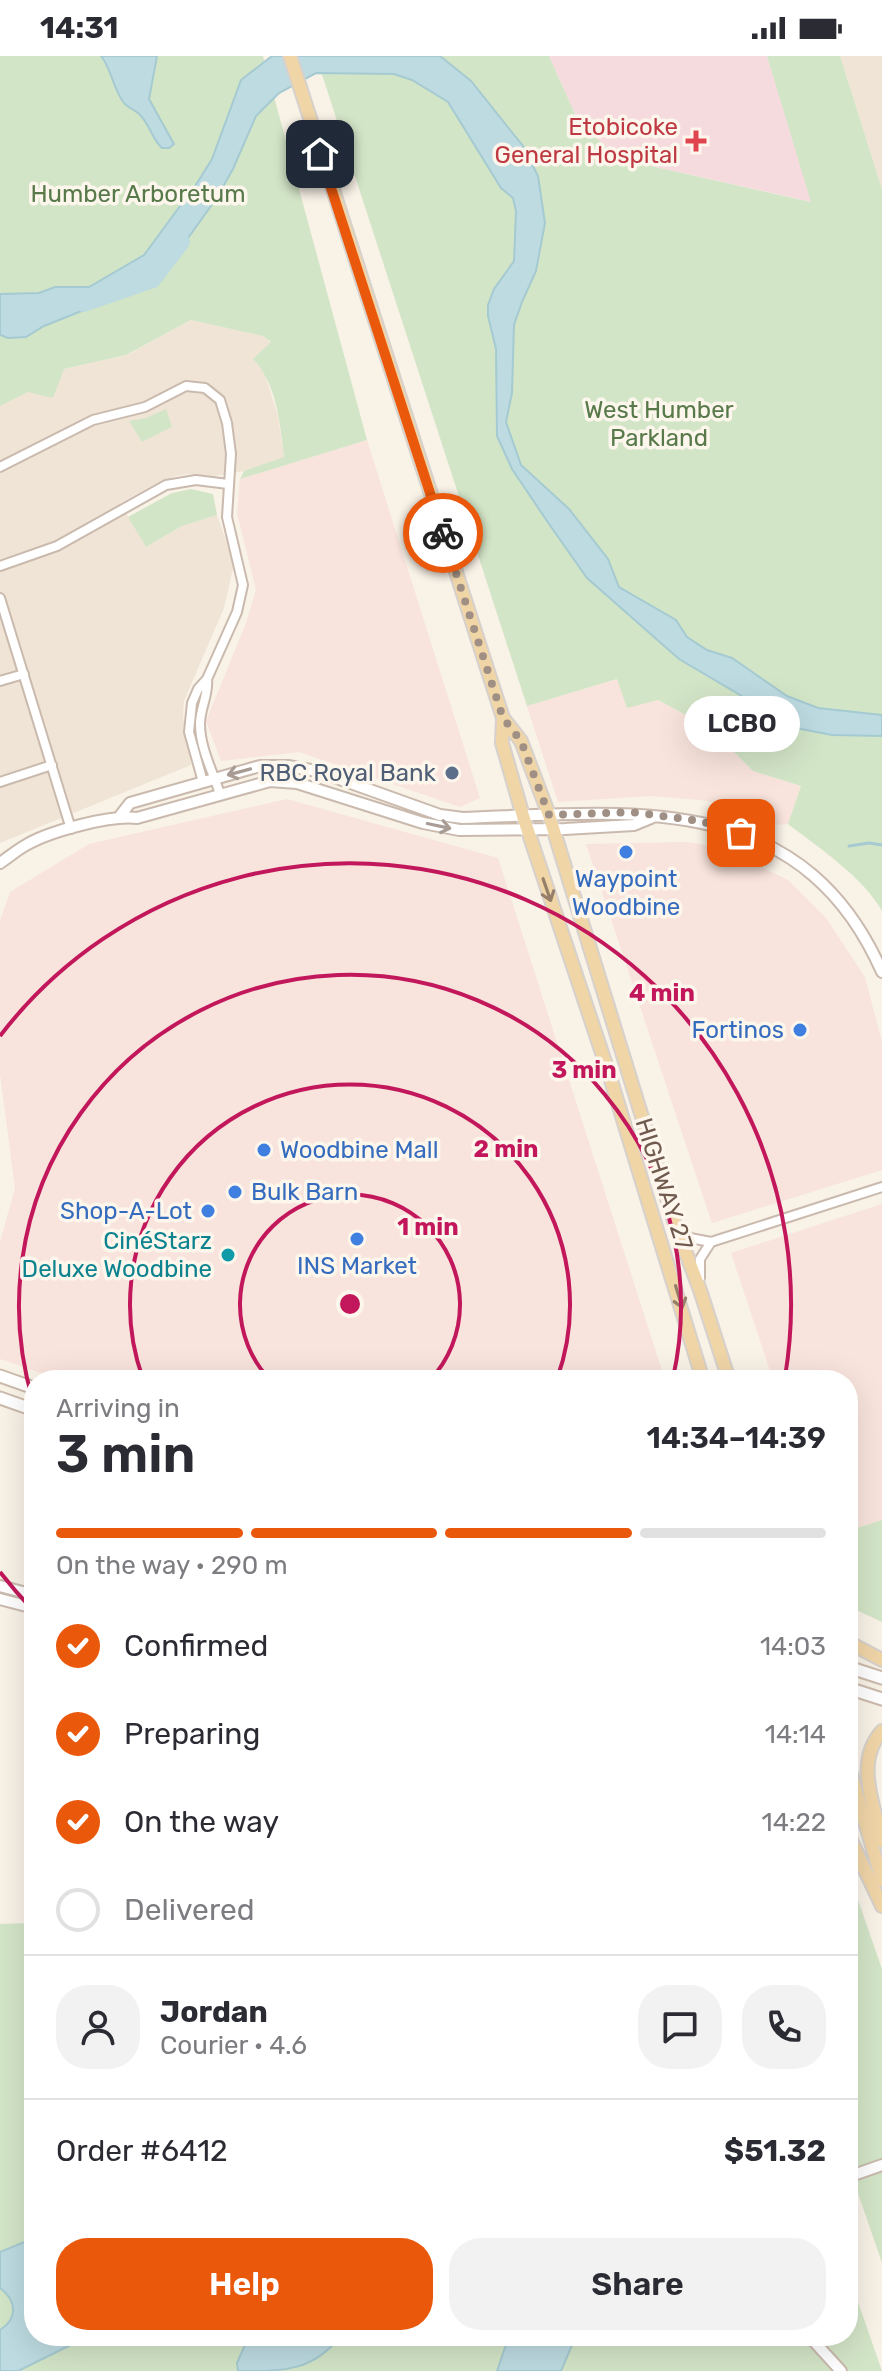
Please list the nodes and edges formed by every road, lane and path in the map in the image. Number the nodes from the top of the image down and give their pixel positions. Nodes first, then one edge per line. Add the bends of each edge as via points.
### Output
1 (290, 56) edge
2 (0, 467) edge
3 (228, 484) junction
4 (0, 566) edge
5 (0, 598) edge
6 (24, 674) junction
7 (207, 679) junction
8 (0, 681) edge
9 (503, 718) junction
10 (52, 765) junction
11 (215, 779) junction
12 (0, 782) edge
13 (203, 782) junction
14 (368, 790) junction
15 (220, 794) junction
16 (364, 804) junction
17 (549, 815) junction
18 (120, 816) junction
19 (523, 816) junction
20 (653, 817) junction
21 (71, 829) junction
22 (528, 829) junction
23 (552, 829) junction
24 (0, 863) edge
25 (882, 972) edge
26 (882, 1187) edge
27 (675, 1224) junction
28 (711, 1242) junction
29 (700, 1290) junction
30 (700, 1370) edge
31 (726, 1370) edge
32 (0, 1376) edge
33 (24, 1384) edge
34 (0, 1398) edge
35 (24, 1406) edge
36 (0, 1586) edge
37 (24, 1592) edge
38 (0, 1599) edge
39 (24, 1605) edge
40 (858, 1647) edge
41 (882, 1660) edge
42 (858, 1670) edge
43 (882, 1678) edge
44 (858, 1691) edge
45 (882, 1699) edge
46 (882, 1731) edge
47 (858, 1798) edge
48 (882, 1841) edge
49 (858, 1855) edge
50 (882, 1880) edge
51 (882, 1906) edge
52 (882, 2165) edge
53 (858, 2173) edge
54 (818, 2346) edge
55 (841, 2371) edge

1 - 9 main road, HIGHWAY 27
2 - 3 street via 93,420 145,407 193,385 211,391 222,404 231,454
3 - 4 street via 173,483 57,546
3 - 7 street via 227,517 242,572 242,593
5 - 6 street
6 - 8 street
6 - 10 street
7 - 11 street via 201,738
7 - 13 street via 192,703 189,732
9 - 17 main road, HIGHWAY 27 via 521,741
9 - 19 main road, HIGHWAY 27 via 502,743
10 - 12 street
10 - 21 street
11 - 13 street
14 -> 11 street via 288,766 260,766
11 - 15 street
13 - 18 street via 130,803
14 - 16 street
14 - 19 street via 440,815
15 - 16 street via 270,781 297,783
15 - 18 street via 137,818
16 -> 22 street via 459,830
17 - 19 street
17 - 20 street via 632,812
17 - 23 main road, HIGHWAY 27
18 - 21 street
19 - 22 main road, HIGHWAY 27
20 - 23 street via 634,825
20 - 25 street via 718,825 764,841 840,900 859,924
21 - 24 street via 27,844
22 - 23 street
22 -> 30 main road, HIGHWAY 27
23 - 27 main road, HIGHWAY 27
26 - 28 street
27 - 28 street via 690,1238
27 - 29 main road, HIGHWAY 27
28 - 29 street via 700,1259
29 - 31 main road, HIGHWAY 27
32 - 33 main road
34 - 35 main road
36 - 37 street
38 - 39 street
40 - 41 main road
42 - 43 main road
44 - 45 main road
46 - 48 main road via 869,1750 867,1768
47 - 50 main road
49 - 51 main road
52 - 53 street
54 - 55 street

